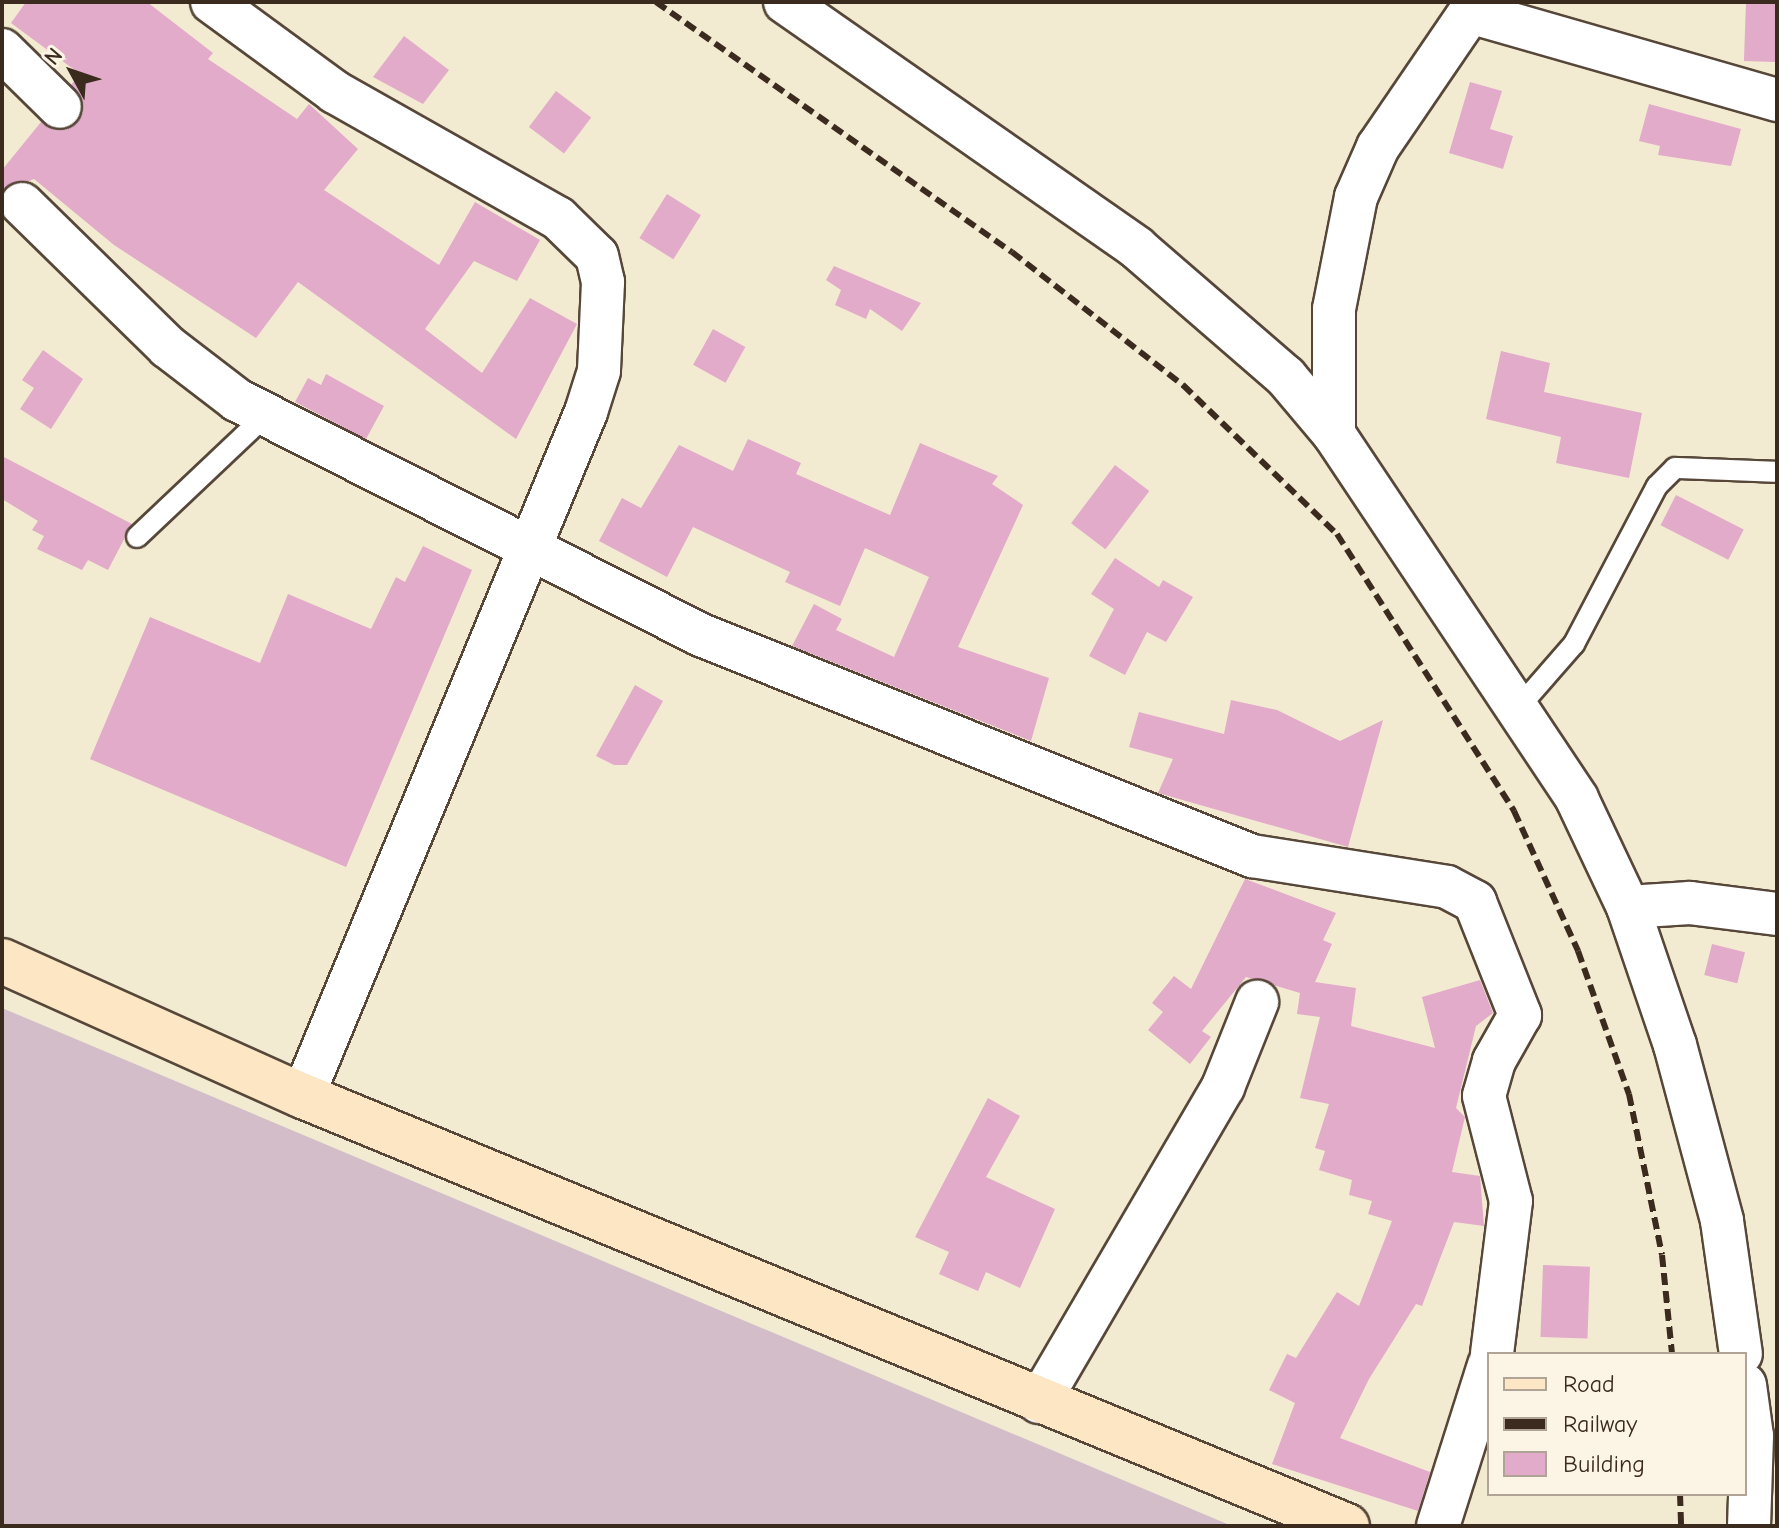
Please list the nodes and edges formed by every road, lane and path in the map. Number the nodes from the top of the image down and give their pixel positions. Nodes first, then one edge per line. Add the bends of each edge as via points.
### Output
1 (212, 2) edge
2 (785, 2) edge
3 (1473, 7) edge
4 (2, 50) edge
5 (1777, 100) edge
6 (60, 107) dead end
7 (22, 204) dead end
8 (264, 417) junction
9 (1334, 434) junction
10 (1777, 472) edge
11 (137, 537) dead end
12 (530, 551) junction
13 (1519, 707) junction
14 (1628, 907) junction
15 (1777, 914) edge
16 (2, 961) edge
17 (1257, 1002) dead end
18 (303, 1096) junction
19 (1492, 1352) edge
20 (1741, 1352) edge
21 (1487, 1371) edge
22 (1747, 1400) edge
23 (1039, 1402) junction
24 (1347, 1526) edge
25 (1438, 1526) edge
26 (1749, 1526) edge

1 - 12 street via 335,92 558,218 597,256 605,320 599,371
2 - 9 street via 1137,248 1286,377
3 - 5 street
3 - 9 street via 1378,147 1356,197 1334,309
4 - 6 street
7 - 8 street via 168,347
8 - 11 lane
8 - 12 street
9 - 13 street
10 - 13 lane via 1675,468 1657,486 1574,644
12 - 18 street
12 - 19 street via 729,647 1252,856 1447,887 1475,902 1520,1015 1494,1061 1484,1096 1511,1201
13 - 14 street via 1577,799
14 - 15 street via 1690,903
14 - 20 street via 1675,1045 1722,1221
16 - 18 street
17 - 23 street via 1223,1087
18 - 23 street
21 - 25 street
22 - 26 street via 1752,1436
23 - 24 street

